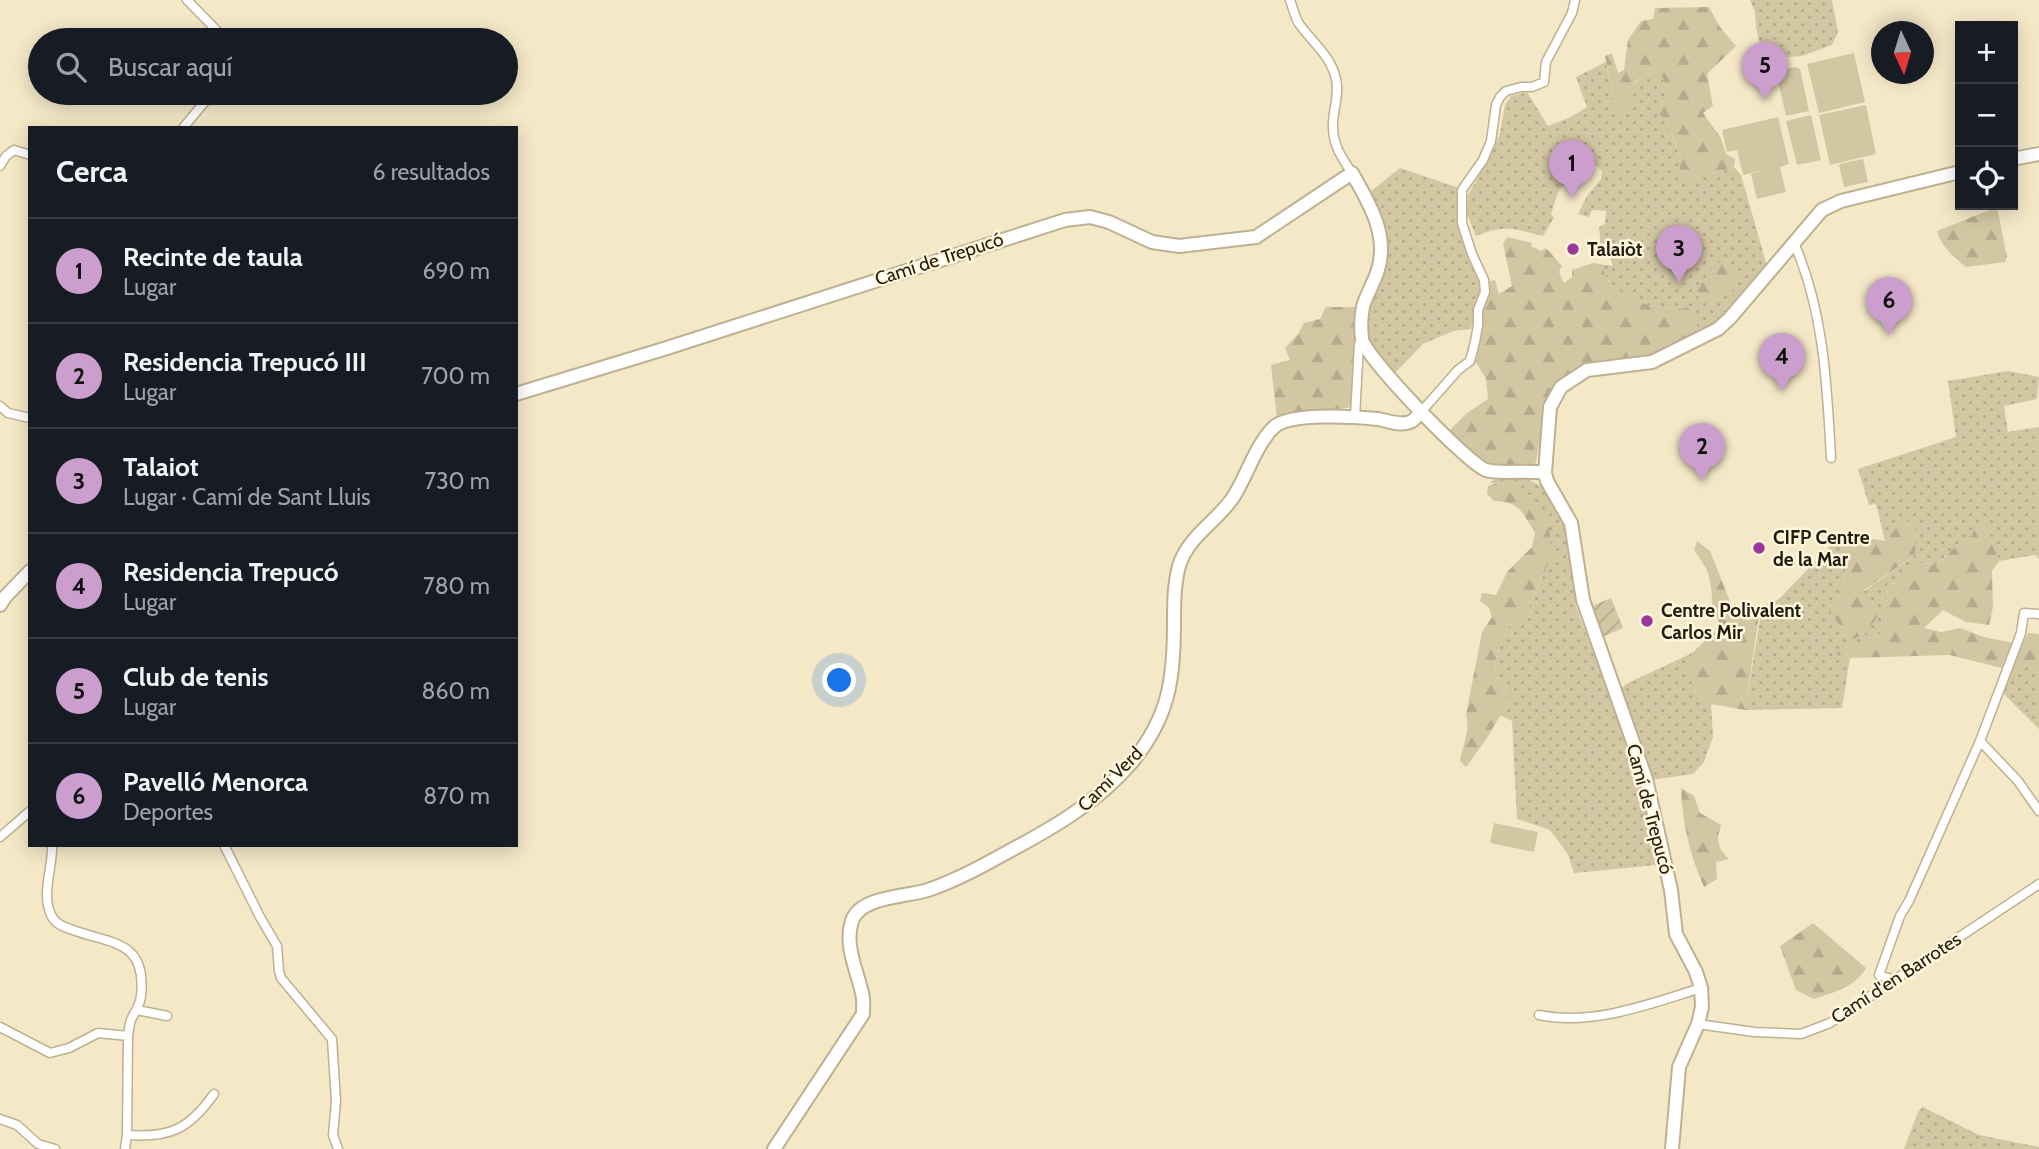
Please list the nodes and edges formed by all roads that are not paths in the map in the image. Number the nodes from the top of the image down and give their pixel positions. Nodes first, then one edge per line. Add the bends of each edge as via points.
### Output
1 (187, 0) edge
2 (1290, 0) edge
3 (1575, 0) edge
4 (214, 28) edge
5 (202, 105) edge
6 (185, 126) edge
7 (28, 154) edge
8 (2039, 154) edge
9 (2018, 158) edge
10 (0, 166) edge
11 (1352, 173) junction
12 (1955, 173) edge
13 (1794, 243) junction
14 (1362, 342) junction
15 (518, 393) edge
16 (0, 406) edge
17 (1421, 412) junction
18 (1356, 416) junction
19 (28, 418) edge
20 (1831, 458) dead end
21 (1545, 473) junction
22 (28, 574) edge
23 (0, 605) edge
24 (2039, 614) edge
25 (1980, 741) junction
26 (2039, 811) edge
27 (28, 812) edge
28 (0, 837) edge
29 (52, 847) edge
30 (225, 847) edge
31 (2039, 884) edge
32 (1895, 980) junction
33 (1701, 988) junction
34 (138, 1010) junction
35 (1539, 1014) dead end
36 (167, 1016) dead end
37 (1698, 1024) junction
38 (0, 1027) edge
39 (128, 1036) junction
40 (215, 1094) dead end
41 (0, 1118) edge
42 (127, 1135) junction
43 (55, 1149) edge
44 (125, 1149) edge
45 (338, 1149) edge
46 (774, 1149) edge
47 (1672, 1149) edge

1 - 4 street
2 - 11 street via 1298,24 1331,63 1338,99 1333,128 1339,154
3 - 17 street via 1546,62 1544,82 1506,91 1500,97 1491,141 1462,191 1462,223 1485,292 1470,361
5 - 6 street
7 - 10 street via 14,150
8 - 9 street
11 - 14 street via 1370,204 1380,239 1379,269 1363,305
11 - 15 street, Camí de Trepucó via 1256,237 1179,246 1152,242 1090,217 1065,220
12 - 13 street via 1841,201 1822,210
13 - 20 street via 1810,283 1819,325
13 - 21 street via 1718,329 1652,362 1587,370 1561,387 1550,407
14 - 17 street
14 - 18 street
16 - 19 street
17 - 18 street, Camí Verd via 1411,422 1400,424
17 - 21 street via 1466,458 1487,471
18 - 46 street, Camí Verd via 1297,419 1276,425 1233,498 1193,539 1174,588 1173,670 1168,697 1156,728 1132,762 1097,797 1030,841 952,881 860,909 852,920 851,953 863,1014
21 - 33 street, Camí de Trepucó via 1571,523 1583,600 1646,779 1676,934
22 - 23 street
24 - 25 street via 2024,613 2021,633
25 - 26 street
25 - 32 street via 1900,916 1879,975
27 - 28 street
29 - 34 street via 47,893 51,915 59,926 114,941 137,959 141,976
30 - 45 street via 277,946 281,978 332,1039 333,1135
31 - 32 street, Camí d'en Barrotes
32 - 37 street, Camí d'en Barrotes via 1830,1023 1801,1034
33 - 35 street via 1589,1017
33 - 37 street, Camí de Trepucó
34 - 36 street
34 - 39 street
37 - 47 street, Camí de Trepucó via 1679,1067
38 - 39 street via 50,1053 98,1033
39 - 42 street
40 - 42 street via 177,1131
41 - 43 street via 17,1125 38,1144
42 - 44 street

